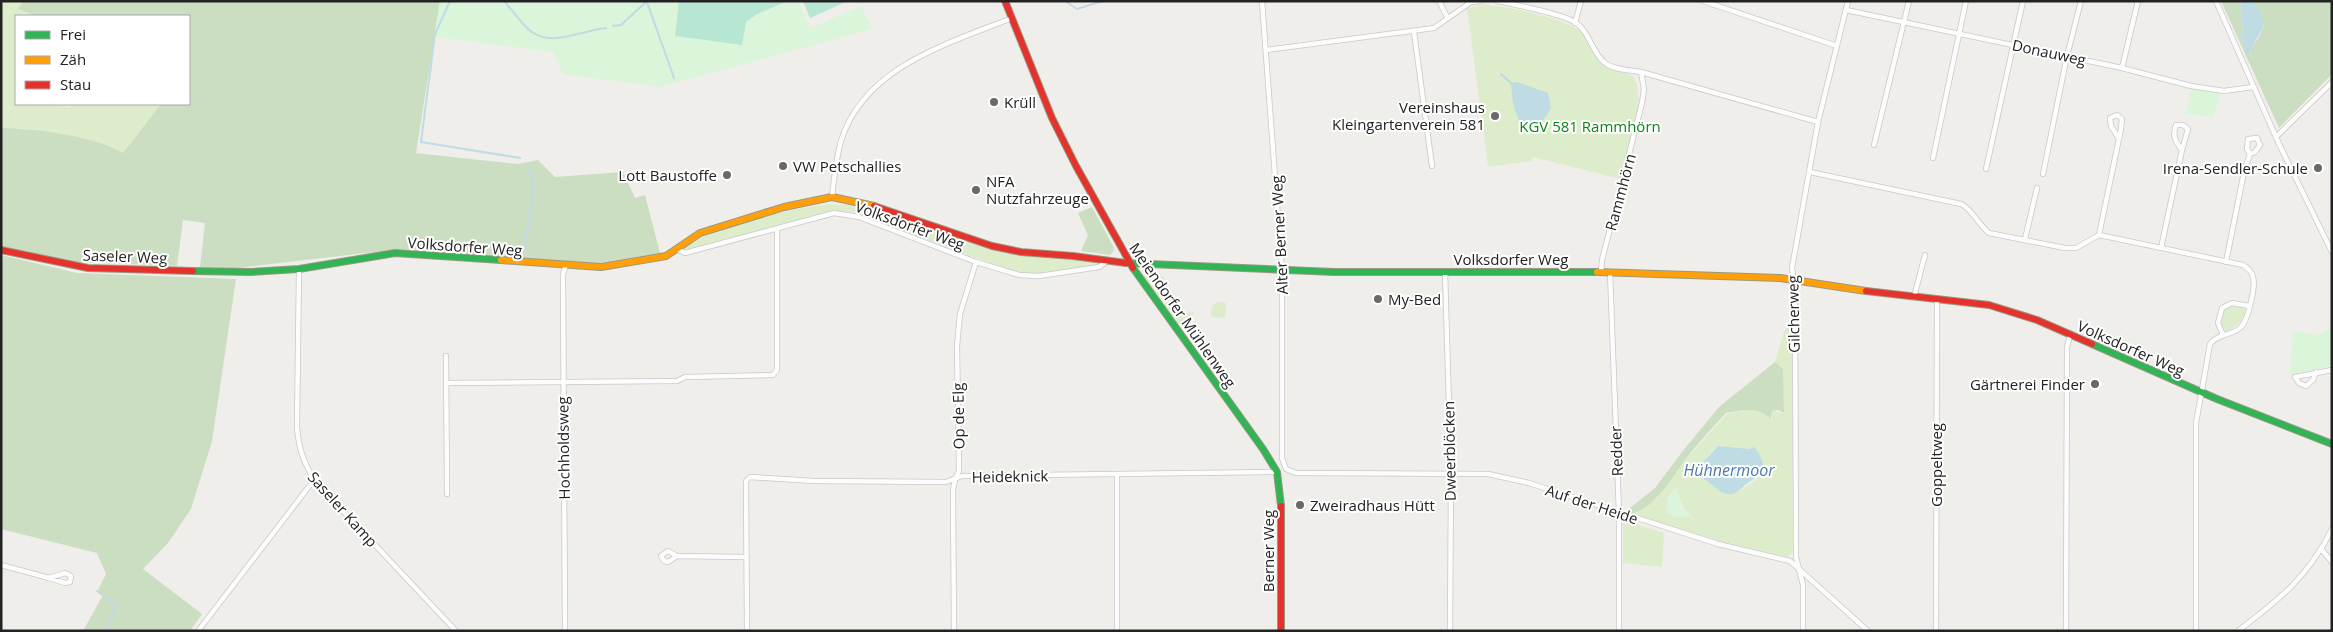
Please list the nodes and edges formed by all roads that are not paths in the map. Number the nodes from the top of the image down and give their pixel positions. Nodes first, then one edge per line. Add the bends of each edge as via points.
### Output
1 (1004, 1) edge
2 (1262, 1) edge
3 (1439, 1) edge
4 (1480, 1) edge
5 (1497, 1) edge
6 (1580, 1) edge
7 (1703, 1) edge
8 (1848, 1) edge
9 (1908, 1) edge
10 (1966, 1) edge
11 (2023, 1) edge
12 (2081, 1) edge
13 (2138, 1) edge
14 (2216, 1) edge
15 (1846, 10) junction
16 (1447, 17) junction
17 (1012, 18) junction
18 (1575, 22) junction
19 (1903, 22) junction
20 (1414, 32) junction
21 (1958, 33) junction
22 (2013, 44) junction
23 (1837, 46) junction
24 (1266, 50) junction
25 (2067, 56) junction
26 (2122, 68) junction
27 (1641, 72) junction
28 (2332, 82) edge
29 (2253, 87) junction
30 (1818, 122) junction
31 (2118, 137) dead end
32 (2276, 137) junction
33 (1874, 145) dead end
34 (2182, 150) junction
35 (2250, 154) dead end
36 (1933, 158) dead end
37 (1432, 166) dead end
38 (1986, 169) dead end
39 (1810, 172) junction
40 (2043, 174) dead end
41 (2037, 188) dead end
42 (832, 198) junction
43 (777, 229) junction
44 (2099, 235) junction
45 (2025, 239) junction
46 (2162, 248) junction
47 (676, 249) junction
48 (1, 250) edge
49 (2332, 252) edge
50 (1925, 255) dead end
51 (1107, 261) junction
52 (976, 262) junction
53 (2226, 262) junction
54 (1130, 264) junction
55 (566, 265) junction
56 (299, 269) junction
57 (1282, 271) junction
58 (250, 272) joint
59 (1445, 272) junction
60 (1601, 272) junction
61 (1610, 272) junction
62 (1793, 279) junction
63 (1914, 297) junction
64 (1936, 300) junction
65 (2249, 306) junction
66 (2070, 335) junction
67 (2223, 335) junction
68 (446, 356) dead end
69 (2332, 370) edge
70 (2316, 372) dead end
71 (562, 381) junction
72 (446, 383) junction
73 (2200, 391) junction
74 (2332, 444) edge
75 (1286, 469) joint
76 (1277, 472) junction
77 (1451, 474) junction
78 (1116, 475) junction
79 (955, 478) junction
80 (314, 480) junction
81 (447, 494) dead end
82 (1619, 513) junction
83 (2332, 529) edge
84 (2322, 550) junction
85 (677, 556) dead end
86 (746, 557) junction
87 (2332, 562) edge
88 (1, 566) edge
89 (1799, 568) junction
90 (49, 578) dead end
91 (198, 631) edge
92 (456, 631) edge
93 (565, 631) edge
94 (747, 631) edge
95 (954, 631) edge
96 (1117, 631) edge
97 (1281, 631) edge
98 (1450, 631) edge
99 (1619, 631) edge
100 (1803, 631) edge
101 (1868, 631) edge
102 (1936, 631) edge
103 (2066, 631) edge
104 (2196, 631) edge
105 (2238, 631) edge

1 - 17 street, Meiendorfer Mühlenweg
2 - 24 street, Alter Berner Weg
3 - 16 street
4 - 16 street via 1471,2
5 - 18 street
6 - 18 street
7 - 23 street
8 - 15 street, Gilcherweg
9 - 19 street
10 - 21 street
11 - 22 street
12 - 25 street
13 - 26 street
14 - 29 street
15 - 19 street, Donauweg
15 - 23 street, Gilcherweg
16 - 20 street via 1434,28
17 - 42 street via 910,62 877,84 847,126 836,165
17 - 54 street, Meiendorfer Mühlenweg via 1060,134
18 - 27 street via 1604,62
19 - 21 street, Donauweg
19 - 33 street
20 - 24 street
20 - 37 street
21 - 22 street, Donauweg
21 - 36 street
22 - 25 street, Donauweg
22 - 38 street
23 - 30 street, Gilcherweg
24 - 57 street, Alter Berner Weg
25 - 26 street, Donauweg
25 - 40 street
26 - 29 street, Donauweg via 2224,91
27 - 30 street
27 - 60 street, Rammhörn via 1642,103
28 - 32 street
29 - 32 street
30 - 39 street, Gilcherweg
31 - 44 street
32 - 49 street
34 - 34 street via 2188,129 2183,124 2176,125 2173,133
34 - 46 street
35 - 53 street
39 - 45 street via 1956,202 1965,205 1980,226 1989,232
39 - 62 street, Gilcherweg via 1792,268
41 - 45 street
42 - 47 street, Volksdorfer Weg via 784,207 700,233
42 - 51 street, Volksdorfer Weg via 879,207 992,246
43 - 47 street, Volksdorfer Weg via 685,253
43 - 52 street, Volksdorfer Weg via 834,213 859,217
43 - 71 street via 777,370 773,375 685,377 677,381
44 - 45 street via 2076,248
44 - 46 street
46 - 53 street
47 - 55 street, Volksdorfer Weg via 666,256 601,267
48 - 58 street, Saseler Weg via 88,268
50 - 63 street
51 - 52 street, Volksdorfer Weg via 1099,267 1032,276 1013,274
51 - 54 street, Volksdorfer Weg
52 - 79 street, Op de Elg via 960,314 957,346 960,471
53 - 65 street via 2243,265 2253,276
54 - 57 street, Volksdorfer Weg
54 - 76 street, Meiendorfer Mühlenweg
55 - 56 street, Volksdorfer Weg via 395,253
55 - 71 street, Hochholdsweg via 562,274
56 - 58 street, Volksdorfer Weg
56 - 80 street, Saseler Kamp via 297,427 299,449
57 - 59 street, Volksdorfer Weg
57 - 75 street, Alter Berner Weg via 1282,458
59 - 60 street, Volksdorfer Weg
59 - 77 street, Dweerblöcken
60 - 61 street, Volksdorfer Weg
61 - 62 street, Volksdorfer Weg
61 - 82 street, Redder
62 - 63 street, Volksdorfer Weg
62 - 89 street, Gilcherweg via 1796,556
63 - 64 street, Volksdorfer Weg
64 - 66 street, Volksdorfer Weg via 1989,305 2037,320
64 - 102 street, Goppeltweg
65 - 67 street via 2247,318 2240,328
65 - 67 street via 2232,303 2222,308 2218,323
66 - 73 street, Volksdorfer Weg
66 - 103 street via 2067,348
67 - 73 street via 2210,344
68 - 72 street
69 - 70 street
71 - 72 street
71 - 93 street, Hochholdsweg
72 - 81 street
73 - 74 street, Volksdorfer Weg
73 - 104 street via 2196,422
75 - 77 street, Auf der Heide via 1296,473
76 - 78 street, Heideknick
76 - 97 street, Berner Weg via 1281,496
77 - 82 street, Auf der Heide via 1488,474 1528,483
77 - 98 street, Dweerblöcken
78 - 79 street, Heideknick
78 - 96 street
79 - 86 street, Heideknick via 946,482 750,477 746,480
79 - 95 street, Op de Elg
80 - 91 street
80 - 92 street, Saseler Kamp
82 - 89 street, Auf der Heide via 1718,544 1790,561
82 - 99 street, Redder
83 - 84 street
84 - 87 street
84 - 105 street via 2300,579
85 - 86 street
86 - 94 street
88 - 90 street
89 - 100 street, Gilcherweg via 1803,585
89 - 101 street, Auf der Heide

